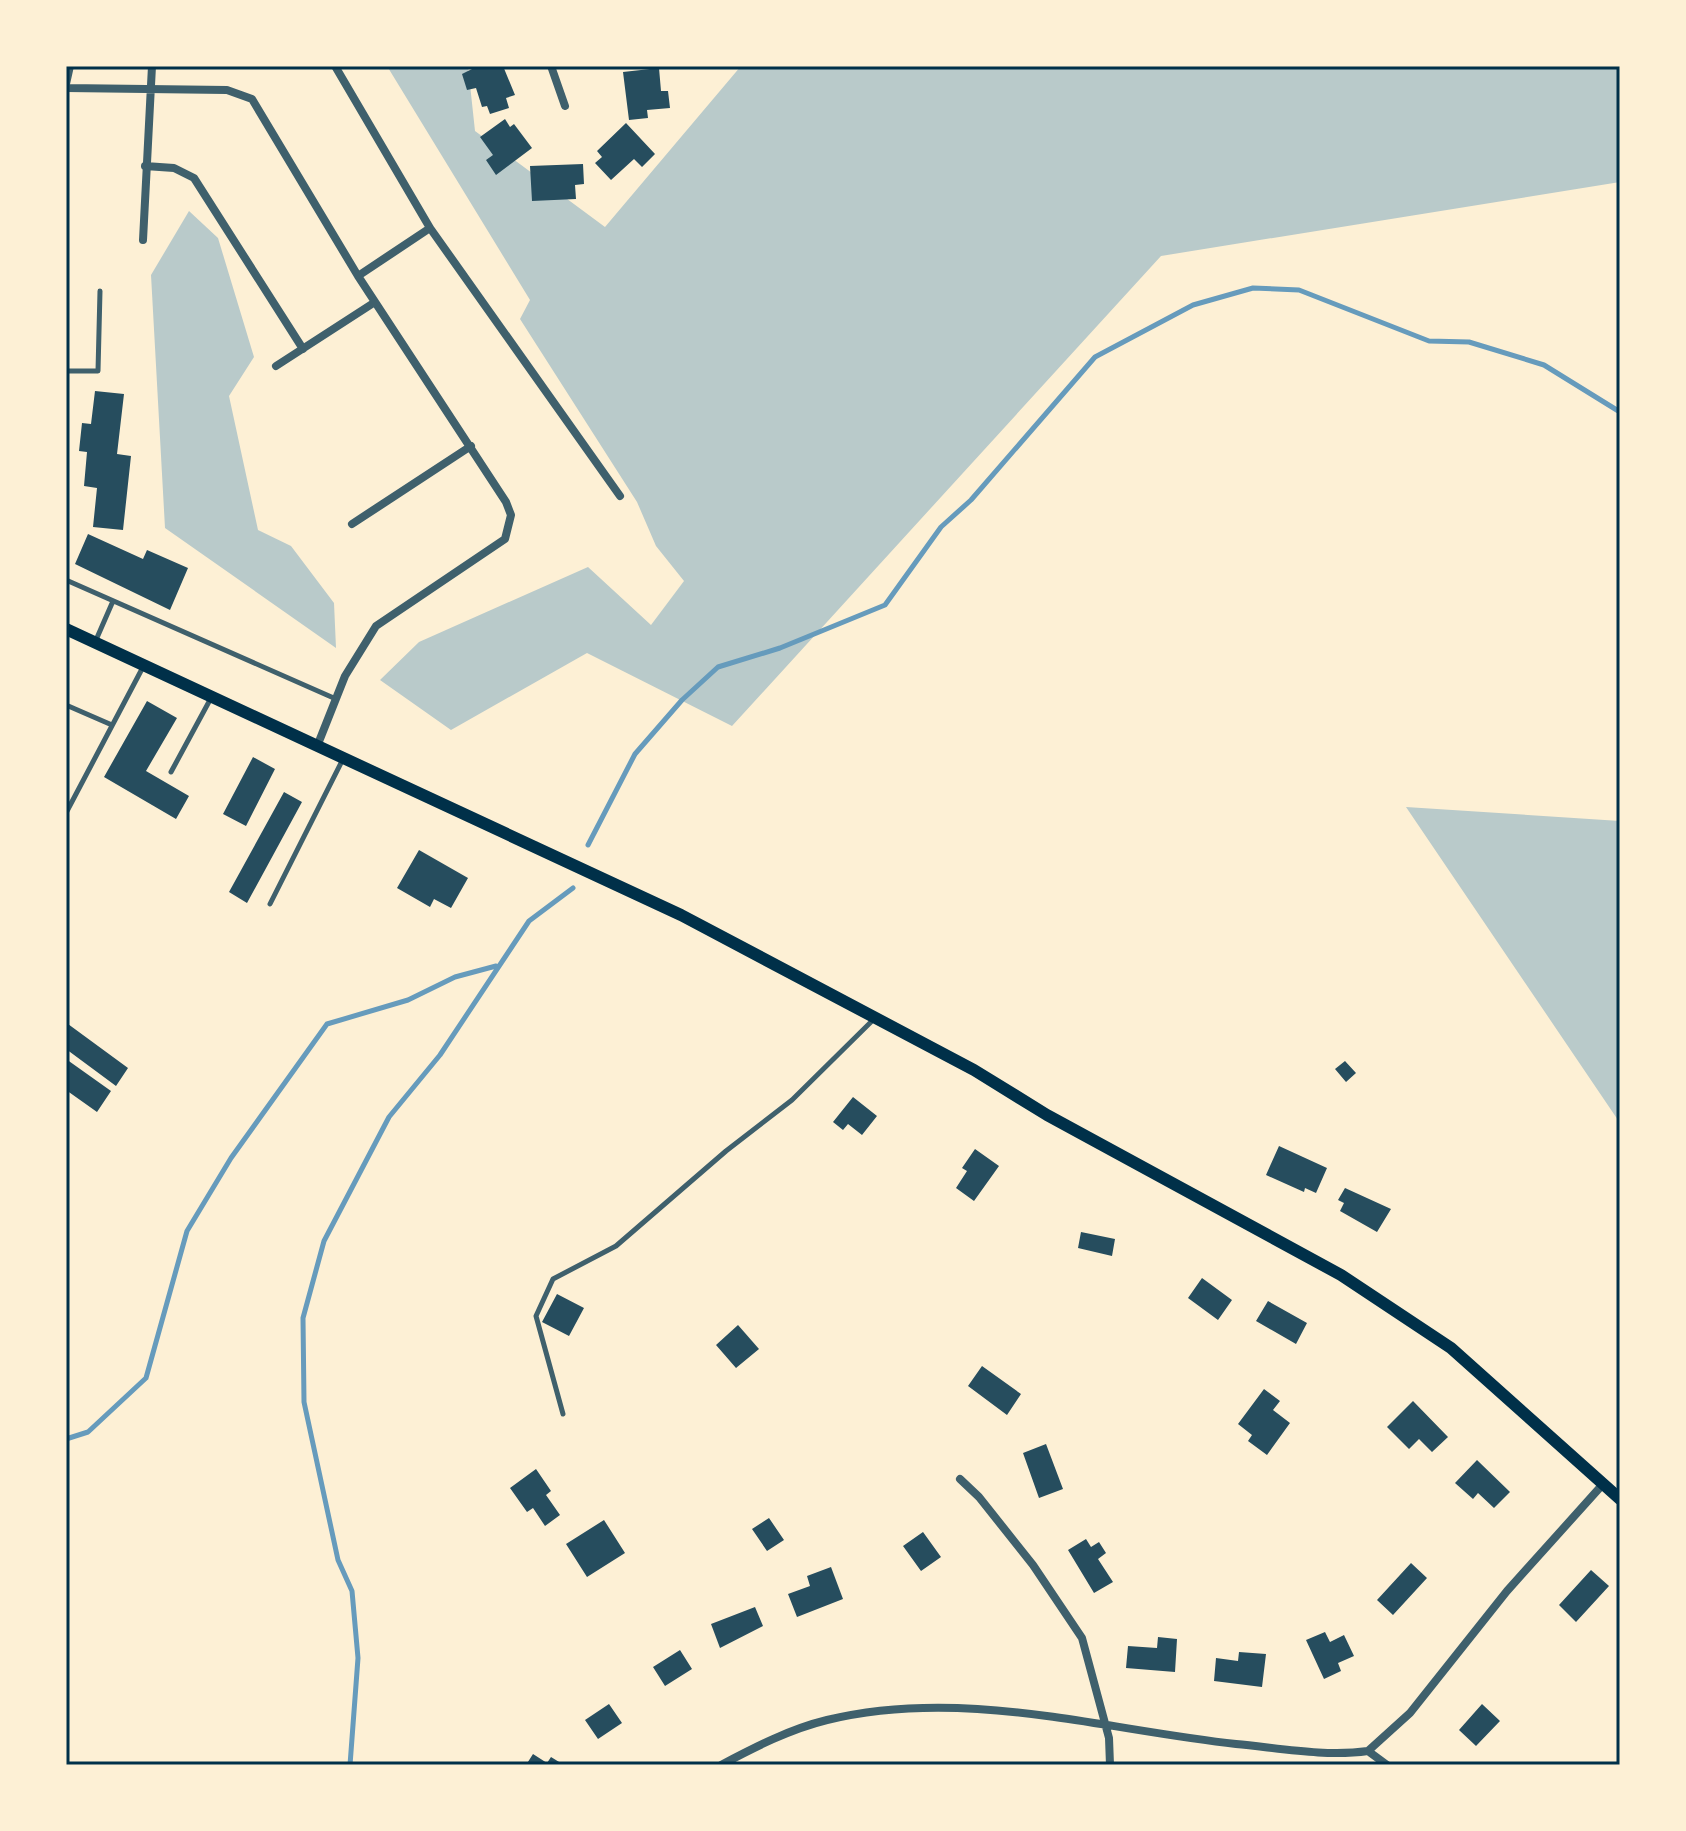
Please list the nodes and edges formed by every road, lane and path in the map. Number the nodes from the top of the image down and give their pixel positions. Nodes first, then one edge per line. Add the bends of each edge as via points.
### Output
1 (70, 66) edge
2 (152, 66) edge
3 (335, 66) edge
4 (551, 66) edge
5 (66, 86) edge
6 (149, 90) junction
7 (565, 106) dead end
8 (145, 166) junction
9 (430, 228) junction
10 (143, 240) dead end
11 (358, 276) junction
12 (100, 291) dead end
13 (375, 302) junction
14 (303, 349) junction
15 (276, 366) dead end
16 (66, 371) edge
17 (471, 446) junction
18 (620, 496) dead end
19 (352, 524) dead end
20 (66, 580) edge
21 (113, 601) junction
22 (66, 629) edge
23 (95, 643) junction
24 (144, 666) junction
25 (211, 697) junction
26 (336, 699) junction
27 (66, 705) edge
28 (112, 725) junction
29 (318, 744) junction
30 (344, 756) junction
31 (171, 772) dead end
32 (66, 813) edge
33 (270, 904) dead end
34 (875, 1018) junction
35 (563, 1414) dead end
36 (960, 1479) dead end
37 (1604, 1483) junction
38 (1620, 1499) edge
39 (1106, 1725) junction
40 (1368, 1751) junction
41 (721, 1765) edge
42 (1110, 1765) edge
43 (1387, 1765) edge

1 - 5 street
2 - 6 street
3 - 9 street
4 - 7 street
5 - 6 street
6 - 8 street
6 - 11 street via 227,90 252,99
8 - 10 street
8 - 14 street via 174,168 194,178
9 - 11 street
9 - 18 street
11 - 13 street
12 - 16 lane via 98,371
13 - 14 street
13 - 17 street
14 - 15 street
17 - 19 street
17 - 26 street via 511,515 505,539 376,626
20 - 21 lane
21 - 23 lane
21 - 26 lane
22 - 23 main road
23 - 24 main road
24 - 25 main road
24 - 28 lane
25 - 29 main road
25 - 31 lane
26 - 29 street
27 - 28 lane
28 - 32 lane
29 - 30 main road
30 - 33 lane
30 - 34 main road via 681,915
34 - 35 lane via 792,1100 616,1246 553,1279 536,1316
34 - 37 main road via 1341,1275 1412,1320 1505,1393
36 - 39 street via 1033,1565 1082,1638
37 - 38 main road
37 - 40 street via 1507,1591 1410,1713
39 - 40 street via 1297,1750
39 - 41 street via 987,1710 925,1707 871,1712 776,1738
39 - 42 street
40 - 43 street

